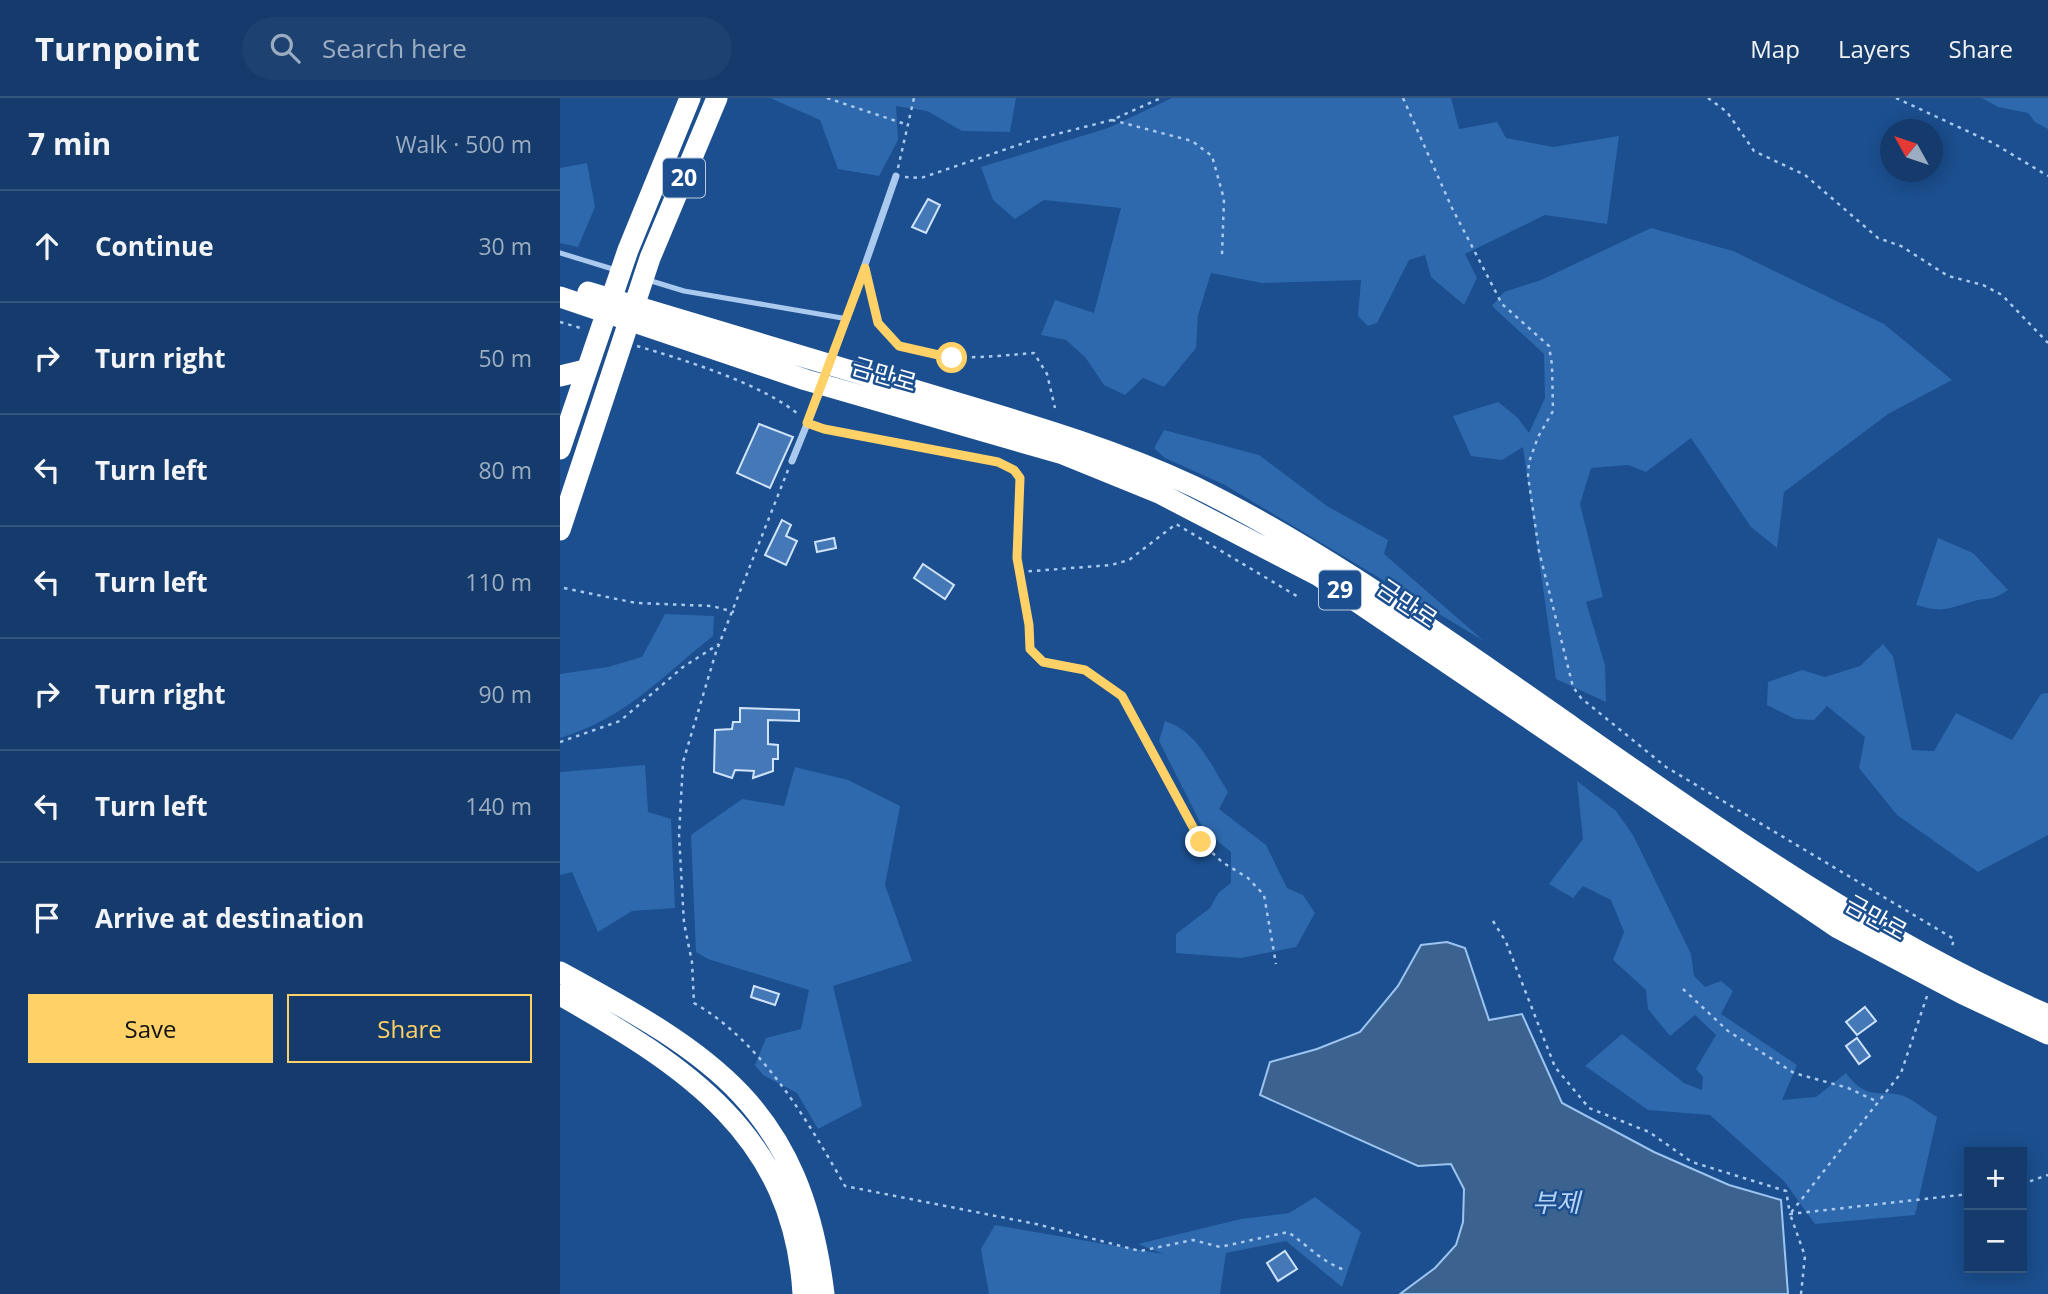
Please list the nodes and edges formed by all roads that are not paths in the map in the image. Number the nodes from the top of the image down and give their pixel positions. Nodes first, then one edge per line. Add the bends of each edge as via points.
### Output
1 (690, 98) edge
2 (717, 98) edge
3 (896, 176) road end
4 (560, 253) edge
5 (560, 284) edge
6 (560, 297) edge
7 (848, 319) junction
8 (586, 365) junction
9 (560, 376) edge
10 (560, 449) edge
11 (792, 461) road end
12 (560, 530) edge
13 (560, 972) edge
14 (560, 995) edge
15 (2048, 1015) edge
16 (2048, 1034) edge
17 (803, 1294) edge
18 (824, 1294) edge

1 - 8 highway, 20
2 - 12 highway, 20 via 650,258
3 - 7 street
4 - 7 lane via 684,292
5 - 15 highway, 금만로 / 29 via 1073,438 1192,486 1322,558 1441,635 1850,913 1973,981
6 - 16 highway, 금만로 / 29 via 806,380 1063,454 1159,493 1320,576 1838,928
7 - 11 street
8 - 9 highway
8 - 10 highway, 20
13 - 18 highway via 680,1040 744,1096 772,1132 804,1199
14 - 17 highway via 671,1062 727,1112 774,1182 791,1223

